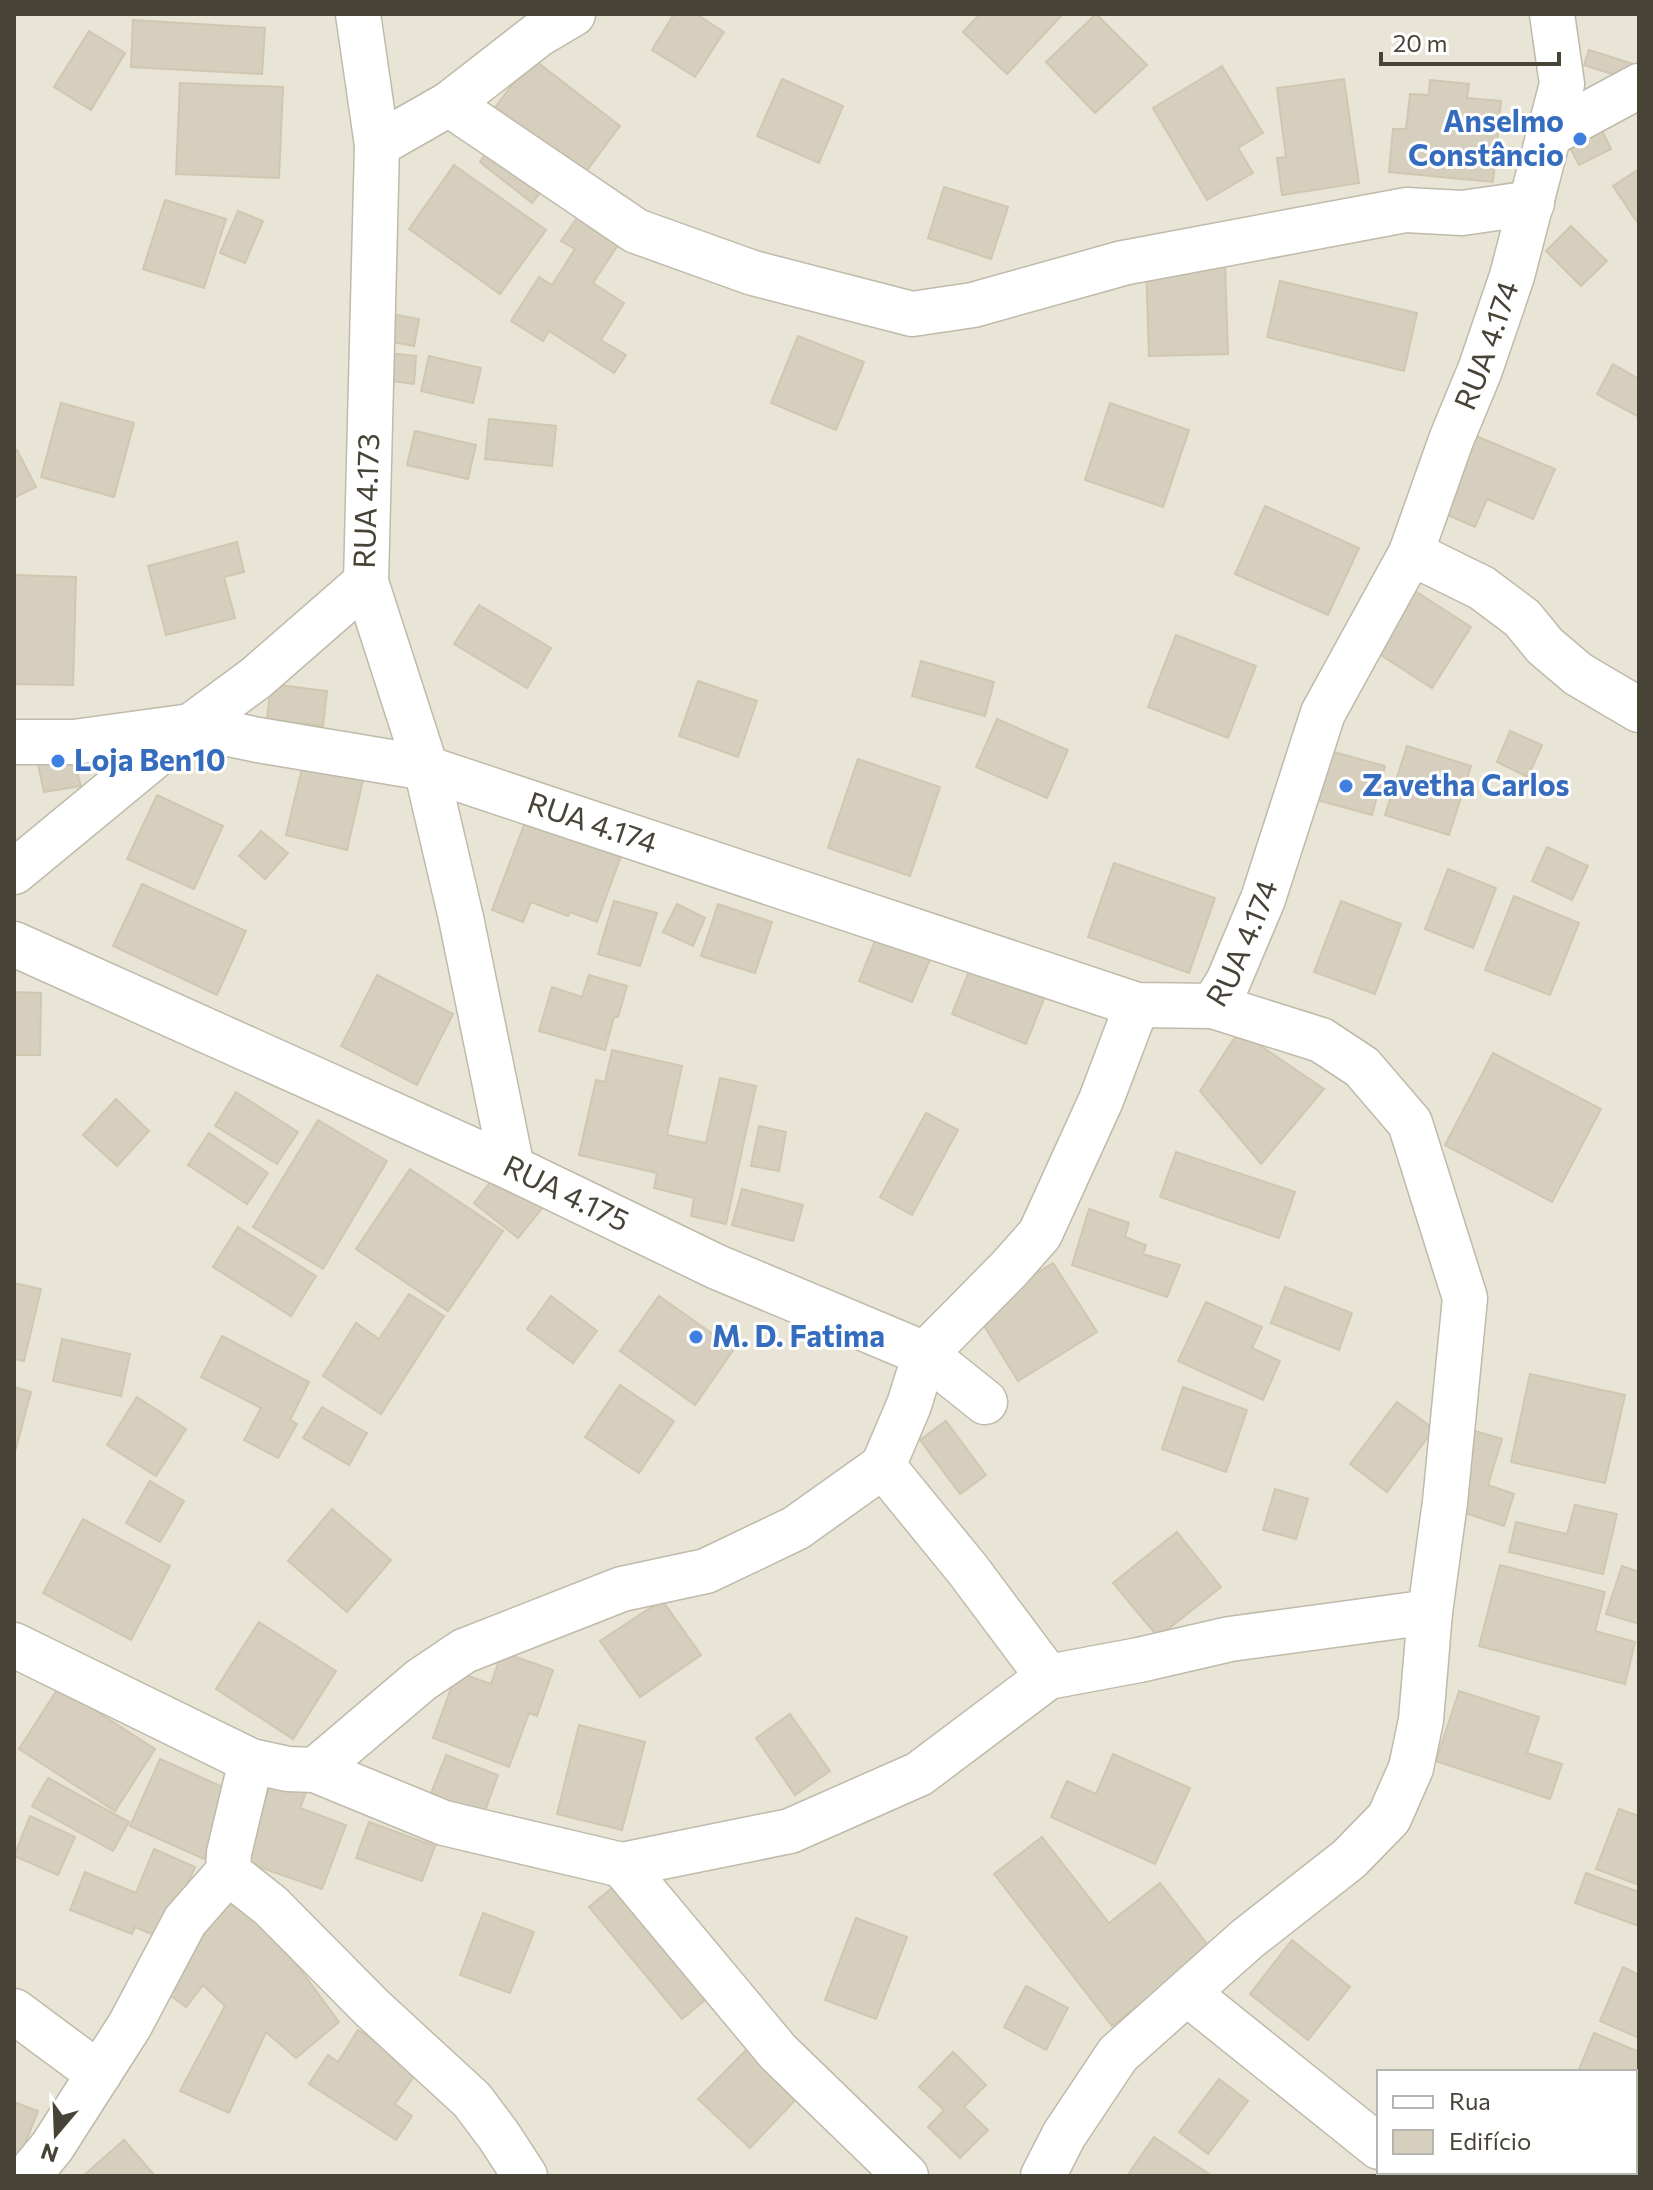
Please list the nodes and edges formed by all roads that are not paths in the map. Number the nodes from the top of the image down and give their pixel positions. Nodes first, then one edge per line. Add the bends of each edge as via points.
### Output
1 (358, 14) edge
2 (573, 14) edge
3 (1552, 14) edge
4 (1639, 86) edge
5 (449, 104) junction
6 (1550, 134) junction
7 (377, 145) junction
8 (1532, 203) junction
9 (1411, 553) junction
10 (366, 582) junction
11 (1639, 710) edge
12 (191, 726) junction
13 (14, 742) edge
14 (426, 768) junction
15 (14, 872) edge
16 (14, 944) edge
17 (1137, 1005) junction
18 (1213, 1006) junction
19 (512, 1168) junction
20 (925, 1354) junction
21 (985, 1402) dead end
22 (883, 1466) junction
23 (1430, 1612) junction
24 (14, 1645) edge
25 (1048, 1677) junction
26 (251, 1761) junction
27 (315, 1770) junction
28 (622, 1865) junction
29 (228, 1872) junction
30 (1187, 1993) junction
31 (14, 2011) edge
32 (99, 2074) junction
33 (1377, 2145) edge
34 (28, 2176) edge
35 (525, 2176) edge
36 (906, 2176) edge
37 (1043, 2176) edge

1 - 7 street, RUA 4.173
2 - 5 street
3 - 6 street, RUA 4.174 via 1562,84
4 - 6 street
5 - 7 street
5 - 8 street via 636,231 753,273 912,314 973,305 1123,263 1406,210 1462,213
6 - 8 street, RUA 4.174
7 - 10 street, RUA 4.173
8 - 9 street, RUA 4.174 via 1508,289
9 - 11 street via 1482,588 1522,618 1578,674
9 - 18 street, RUA 4.174 via 1323,713 1263,899
10 - 12 street, RUA 4.173 via 256,678
10 - 14 street, RUA 4.175
12 - 13 street via 74,742
12 - 14 street, RUA 4.174
12 - 15 street, RUA 4.173
14 - 17 street, RUA 4.174
14 - 19 street, RUA 4.175
16 - 19 street
17 - 18 street, RUA 4.174
17 - 20 street via 1040,1234
18 - 23 street via 1321,1040 1362,1067 1410,1123 1465,1298
19 - 20 street, RUA 4.175 via 717,1267
20 - 21 street, RUA 4.175
20 - 22 street
22 - 25 street
22 - 27 street via 796,1528 706,1571 622,1589 464,1651 421,1680
23 - 25 street via 1230,1639
23 - 30 street via 1419,1732 1411,1768 1389,1818 1349,1859
24 - 26 street
25 - 28 street via 919,1774 790,1831
26 - 27 street
26 - 29 street
27 - 28 street via 444,1823
28 - 36 street via 778,2052
29 - 32 street via 185,1921
29 - 35 street via 271,1906 472,2100
30 - 33 street
30 - 37 street via 1118,2054
31 - 32 street
32 - 34 street

